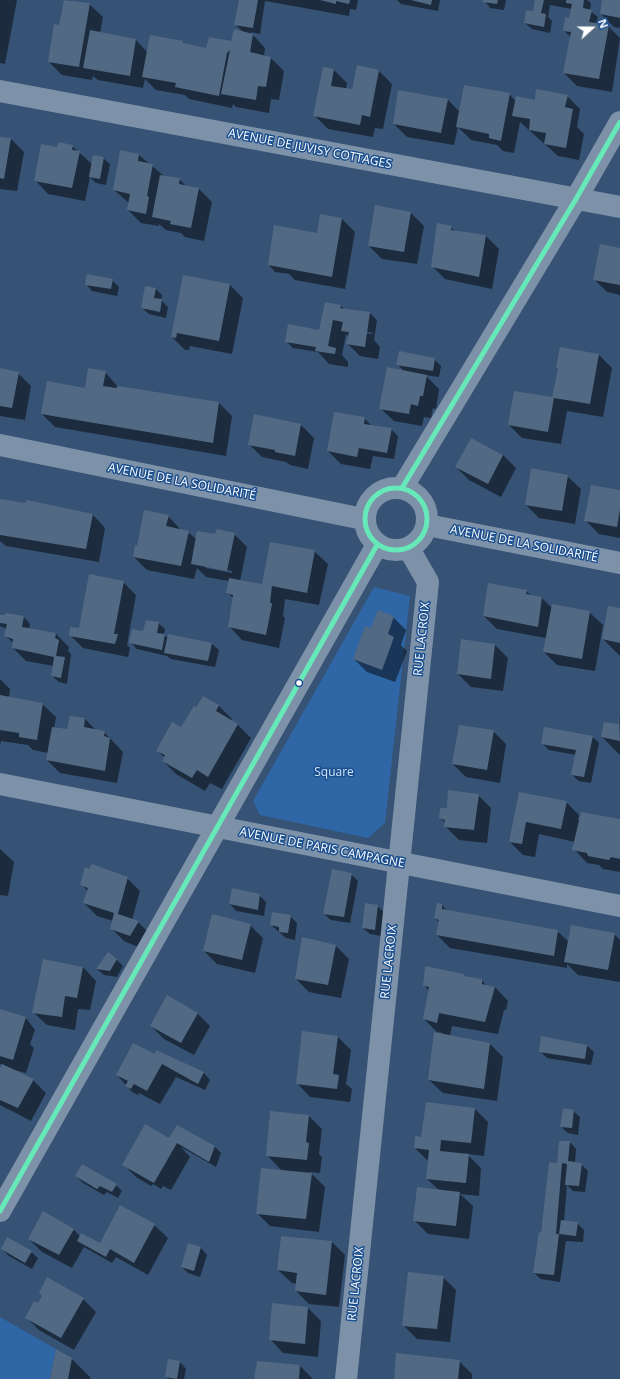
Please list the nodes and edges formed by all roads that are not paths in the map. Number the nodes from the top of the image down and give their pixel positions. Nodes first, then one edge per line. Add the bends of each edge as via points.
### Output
1 (0, 91) edge
2 (620, 122) edge
3 (576, 199) junction
4 (620, 207) edge
5 (0, 445) edge
6 (402, 488) junction
7 (363, 519) junction
8 (427, 525) junction
9 (377, 545) junction
10 (409, 549) junction
11 (620, 563) edge
12 (0, 784) edge
13 (218, 828) junction
14 (400, 863) junction
15 (620, 906) edge
16 (0, 1211) edge
17 (346, 1379) edge

1 - 3 street, AVENUE DE JUVISY COTTAGES
2 - 3 street
3 - 4 street, AVENUE DE JUVISY COTTAGES
3 - 6 street
5 - 7 street, AVENUE DE LA SOLIDARITÉ
6 - 7 street via 388,488 376,494 367,505
6 - 8 street via 417,496 426,509
7 - 9 street via 367,533
8 - 10 street via 421,539
8 - 11 street, AVENUE DE LA SOLIDARITÉ
9 - 10 street via 392,552
9 - 13 street
10 - 14 street, RUE LACROIX via 428,582
12 - 13 street, AVENUE DE PARIS CAMPAGNE
13 - 14 street, AVENUE DE PARIS CAMPAGNE
13 - 16 street
14 - 15 street, AVENUE DE PARIS CAMPAGNE
14 - 17 street, RUE LACROIX

